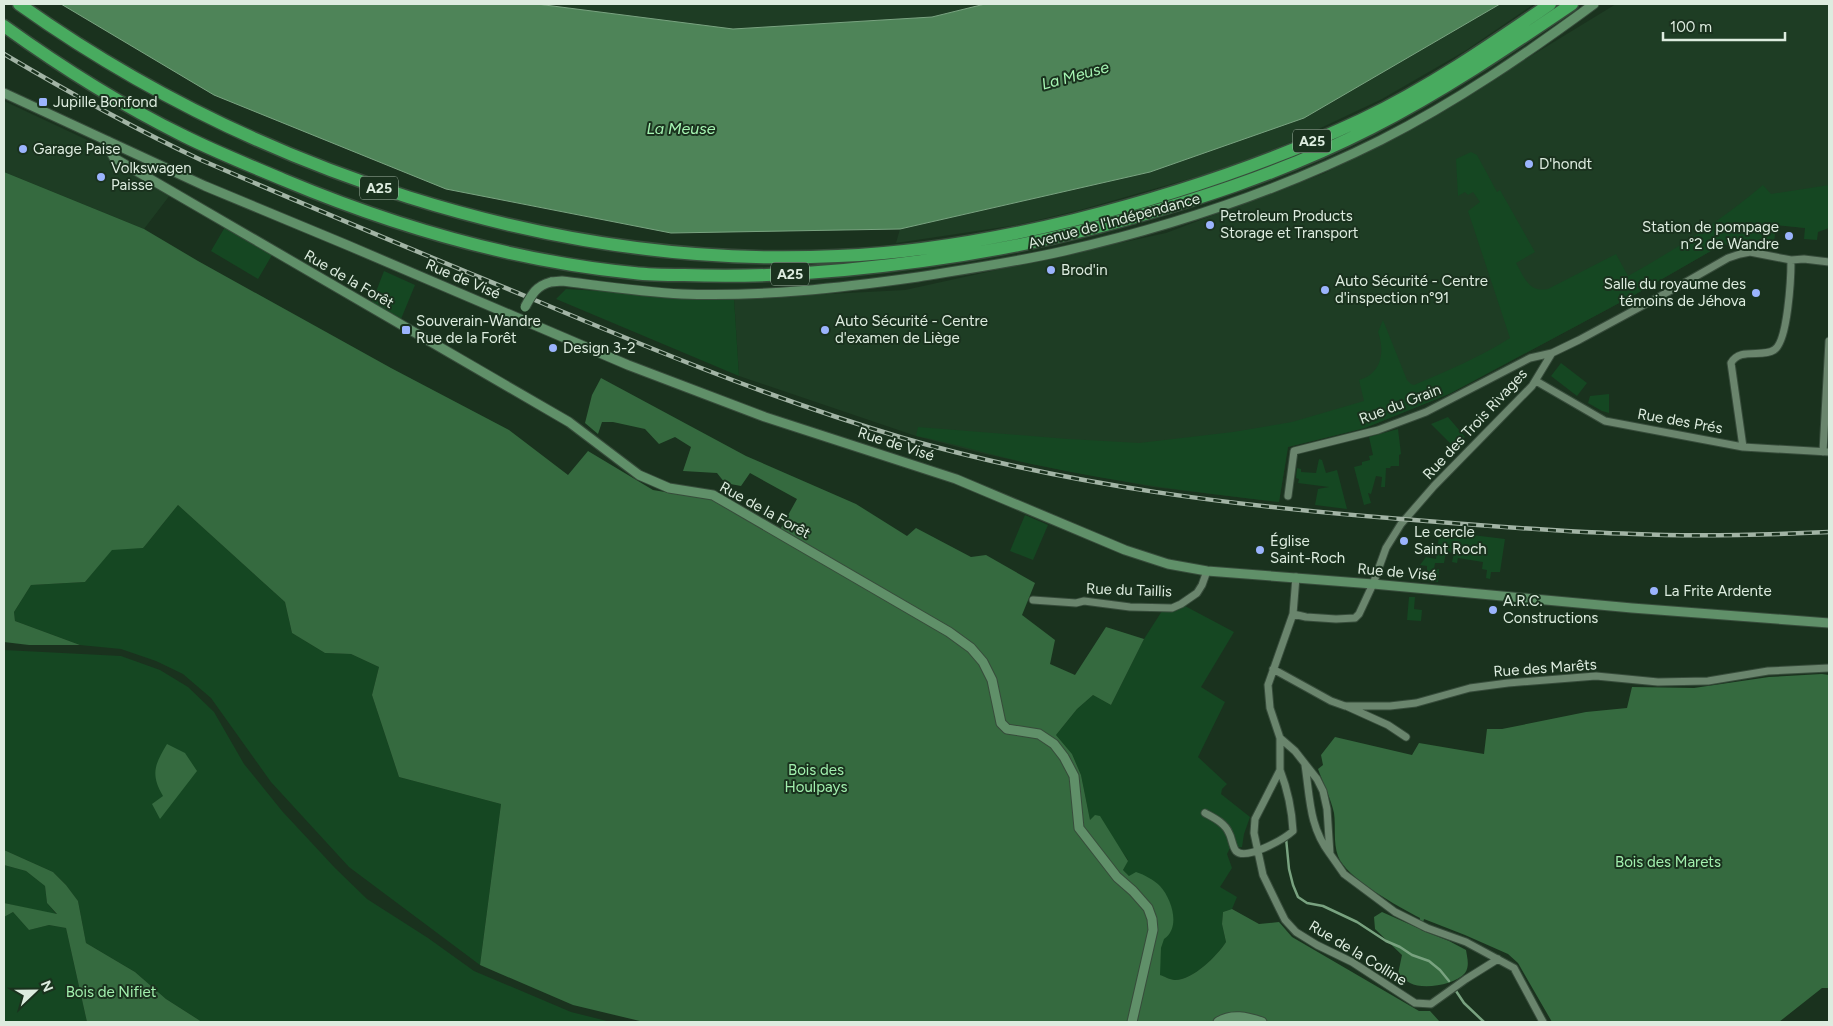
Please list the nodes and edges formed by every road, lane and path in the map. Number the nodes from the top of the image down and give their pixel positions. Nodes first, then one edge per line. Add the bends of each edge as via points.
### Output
1 (19, 4) edge
2 (1550, 4) edge
3 (1572, 4) edge
4 (1594, 4) edge
5 (4, 26) edge
6 (4, 93) edge
7 (108, 141) junction
8 (1791, 260) junction
9 (1829, 262) edge
10 (522, 319) junction
11 (1829, 341) edge
12 (1552, 353) junction
13 (1828, 367) edge
14 (1536, 381) junction
15 (1743, 447) junction
16 (1826, 452) edge
17 (1288, 496) dead end
18 (1207, 571) junction
19 (1296, 578) junction
20 (1373, 584) junction
21 (1033, 600) dead end
22 (1293, 614) junction
23 (1829, 623) edge
24 (1829, 668) edge
25 (1273, 669) junction
26 (1345, 706) junction
27 (1406, 737) dead end
28 (1280, 738) junction
29 (1305, 764) junction
30 (1280, 770) junction
31 (1205, 813) dead end
32 (1257, 851) junction
33 (1330, 854) junction
34 (1498, 959) junction
35 (1132, 1022) edge
36 (1218, 1022) edge
37 (1262, 1022) edge
38 (1543, 1022) edge

1 - 2 highway, A25 via 103,60 199,113 400,196 483,219 639,248 778,257 890,252 997,237 1132,206 1212,182 1364,118 1433,81
3 - 5 highway, A25 via 1440,91 1369,129 1216,193 1126,220 1000,249 890,265 780,275 724,276 636,274 555,262 476,246 390,221 324,197 184,136 87,82
4 - 10 main road, Avenue de l'Indépendance, bridge via 1466,92 1379,141 1281,184 1194,216 1063,251 866,284 781,292 683,294 551,282 533,291
6 - 7 main road, Rue de Visé
7 - 10 main road, Rue de Visé via 204,186
7 - 35 main road, Rue de la Forêt via 114,158 569,422 639,475 669,488 714,495 971,648 992,680 1001,723 1007,729 1039,734 1054,744 1074,776 1079,828 1117,877 1148,908 1153,930
8 - 9 street
8 - 12 street via 1750,252 1728,258
8 - 15 street via 1791,286 1781,344 1772,352 1744,354 1731,363
10 - 18 main road, Rue de Visé via 568,341 765,417 956,479 1125,550 1168,564
11 - 13 street
12 - 14 street, Rue des Trois Rivages
12 - 17 street, Rue du Grain via 1530,358 1426,412 1378,430 1294,451
13 - 16 street
14 - 15 street, Rue des Prés via 1605,421
14 - 20 street, Rue des Trois Rivages via 1401,524 1386,548
15 - 16 street, Rue des Prés
18 - 19 main road, Rue de Visé
18 - 21 street, Rue du Taillis via 1197,593 1172,608
19 - 20 main road, Rue de Visé
19 - 22 street, Rue de la Colline
20 - 22 street, Rue des Trois Rivages via 1355,618
20 - 23 main road, Rue de Visé
22 - 25 street, Rue de la Colline
24 - 26 street, Rue des Marêts via 1768,671 1708,681 1658,682 1587,677 1470,688 1401,706
25 - 26 street, Rue des Marêts
25 - 28 street, Rue de la Colline via 1268,695
26 - 27 street via 1388,725
28 - 29 street
28 - 30 street, Rue de la Colline
29 - 33 street via 1312,818 1320,841
29 - 33 street via 1317,778 1322,791 1327,809
30 - 32 street, Rue de la Colline via 1255,819
30 - 32 street via 1293,831
31 - 32 street via 1226,828 1238,853
32 - 34 street, Rue de la Colline via 1263,875 1285,920 1296,932 1352,962 1415,1003 1431,1004
33 - 34 street via 1344,874 1395,912
34 - 38 street via 1514,968
36 - 37 main road via 1230,1016

